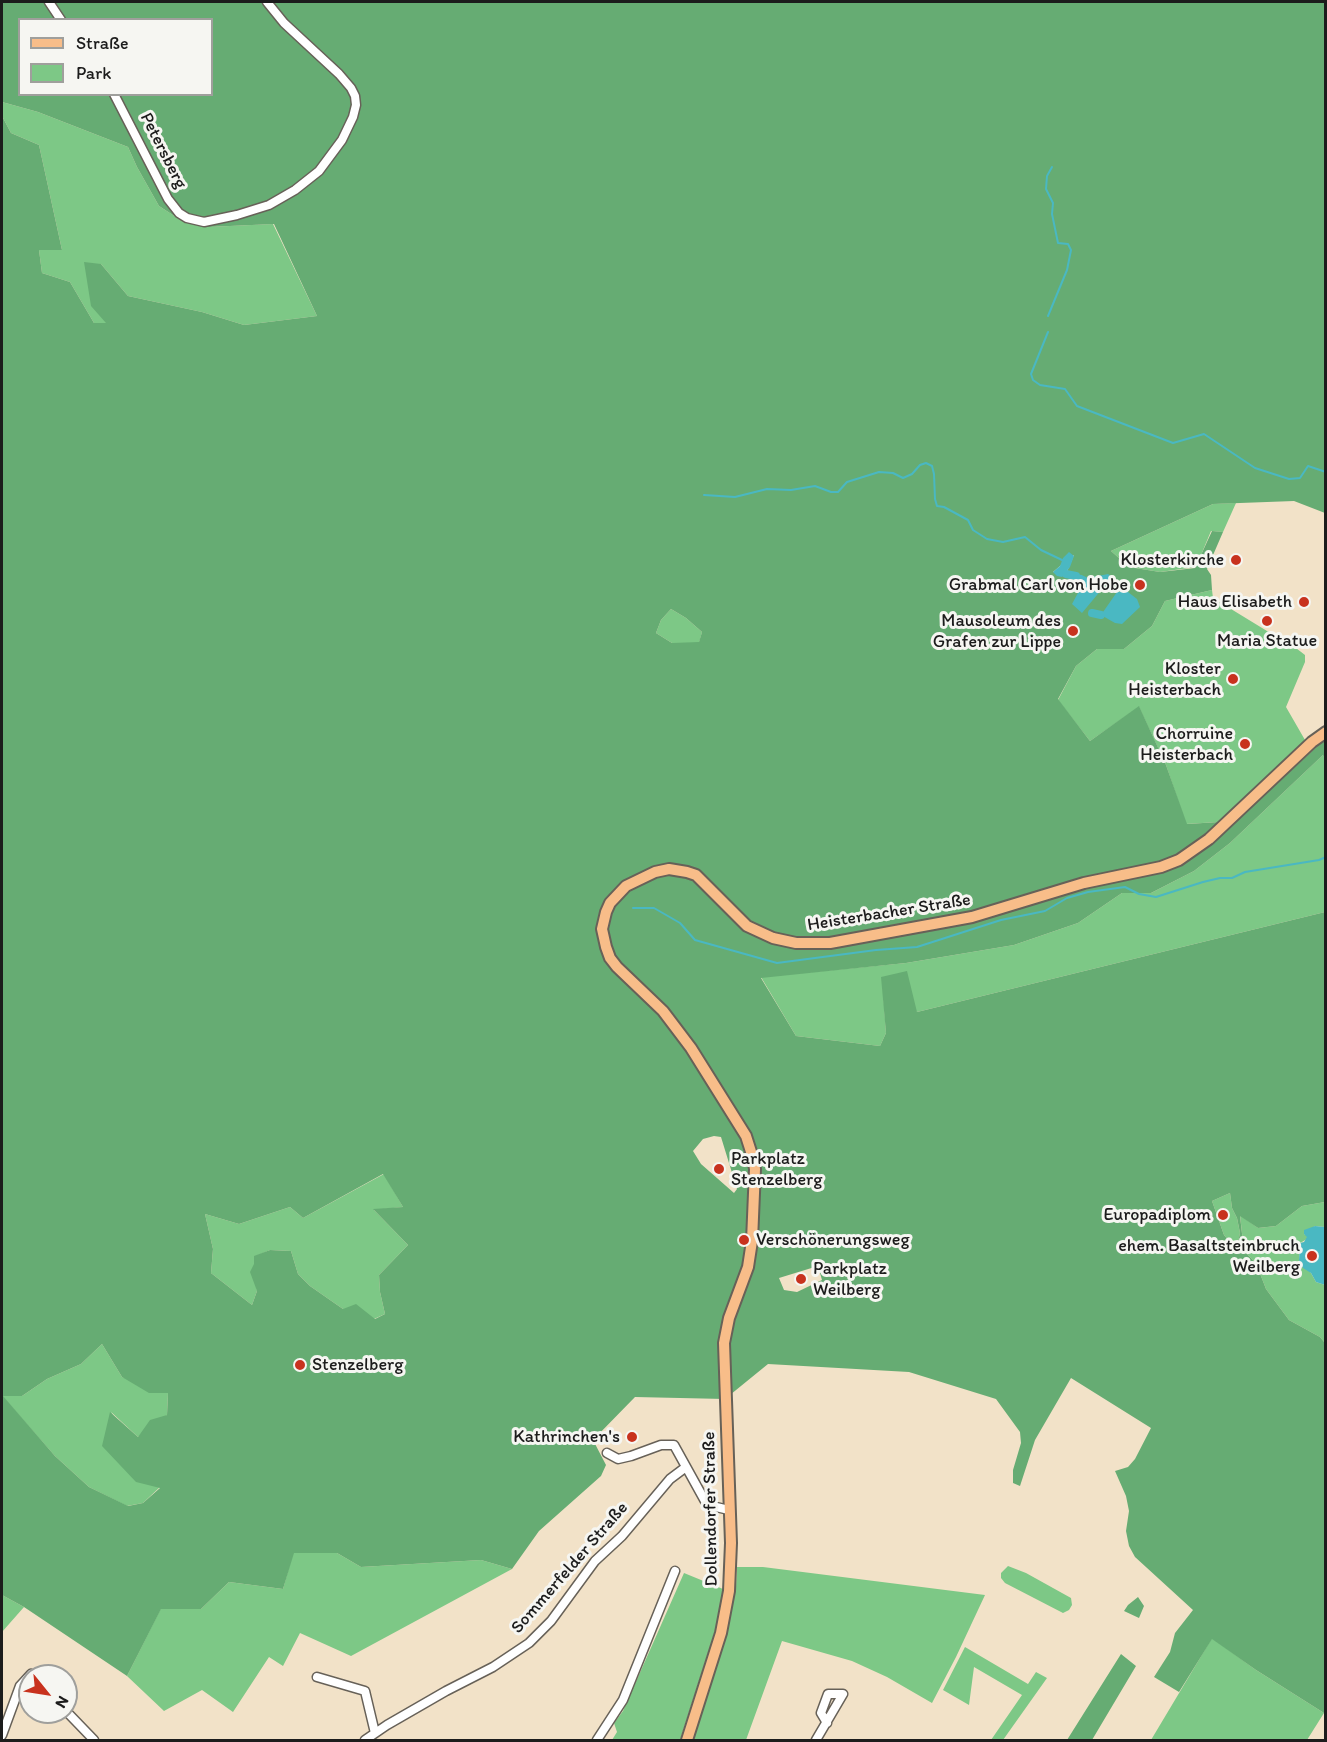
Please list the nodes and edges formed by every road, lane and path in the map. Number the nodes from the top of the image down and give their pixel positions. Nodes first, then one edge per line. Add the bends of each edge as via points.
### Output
1 (50, 2) edge
2 (267, 2) edge
3 (60, 18) edge
4 (115, 96) edge
5 (1326, 732) edge
6 (724, 1379) joint
7 (607, 1453) dead end
8 (686, 1467) junction
9 (729, 1510) junction
10 (675, 1571) dead end
11 (317, 1677) dead end
12 (18, 1691) edge
13 (78, 1723) edge
14 (826, 1723) dead end
15 (375, 1733) junction
16 (2, 1735) edge
17 (94, 1740) edge
18 (365, 1740) edge
19 (597, 1740) edge
20 (687, 1740) edge
21 (816, 1740) edge

1 - 3 street
2 - 4 street, Petersberg via 339,74 355,96 356,105 342,140 319,171 295,190 269,205 237,216 204,222 187,218 168,199
5 - 6 main road, Heisterbacher Straße via 1209,839 1179,860 1084,883 972,917 807,944 773,938 747,926 703,881 687,872 655,872 617,894 603,921 603,938 610,958 681,1034 746,1136 753,1158 751,1254 726,1330
6 - 9 main road, Dollendorfer Straße
7 - 8 street via 618,1459 671,1444
8 - 9 street via 705,1501
8 - 15 street, Sommerfelder Straße via 670,1479 622,1536 595,1561 551,1621 529,1643 494,1667
9 - 20 main road, Dollendorfer Straße via 731,1573 727,1610
10 - 19 street via 623,1700
11 - 15 street via 365,1691
12 - 16 street
13 - 17 street
14 - 21 street
15 - 18 street, Sommerfelder Straße

